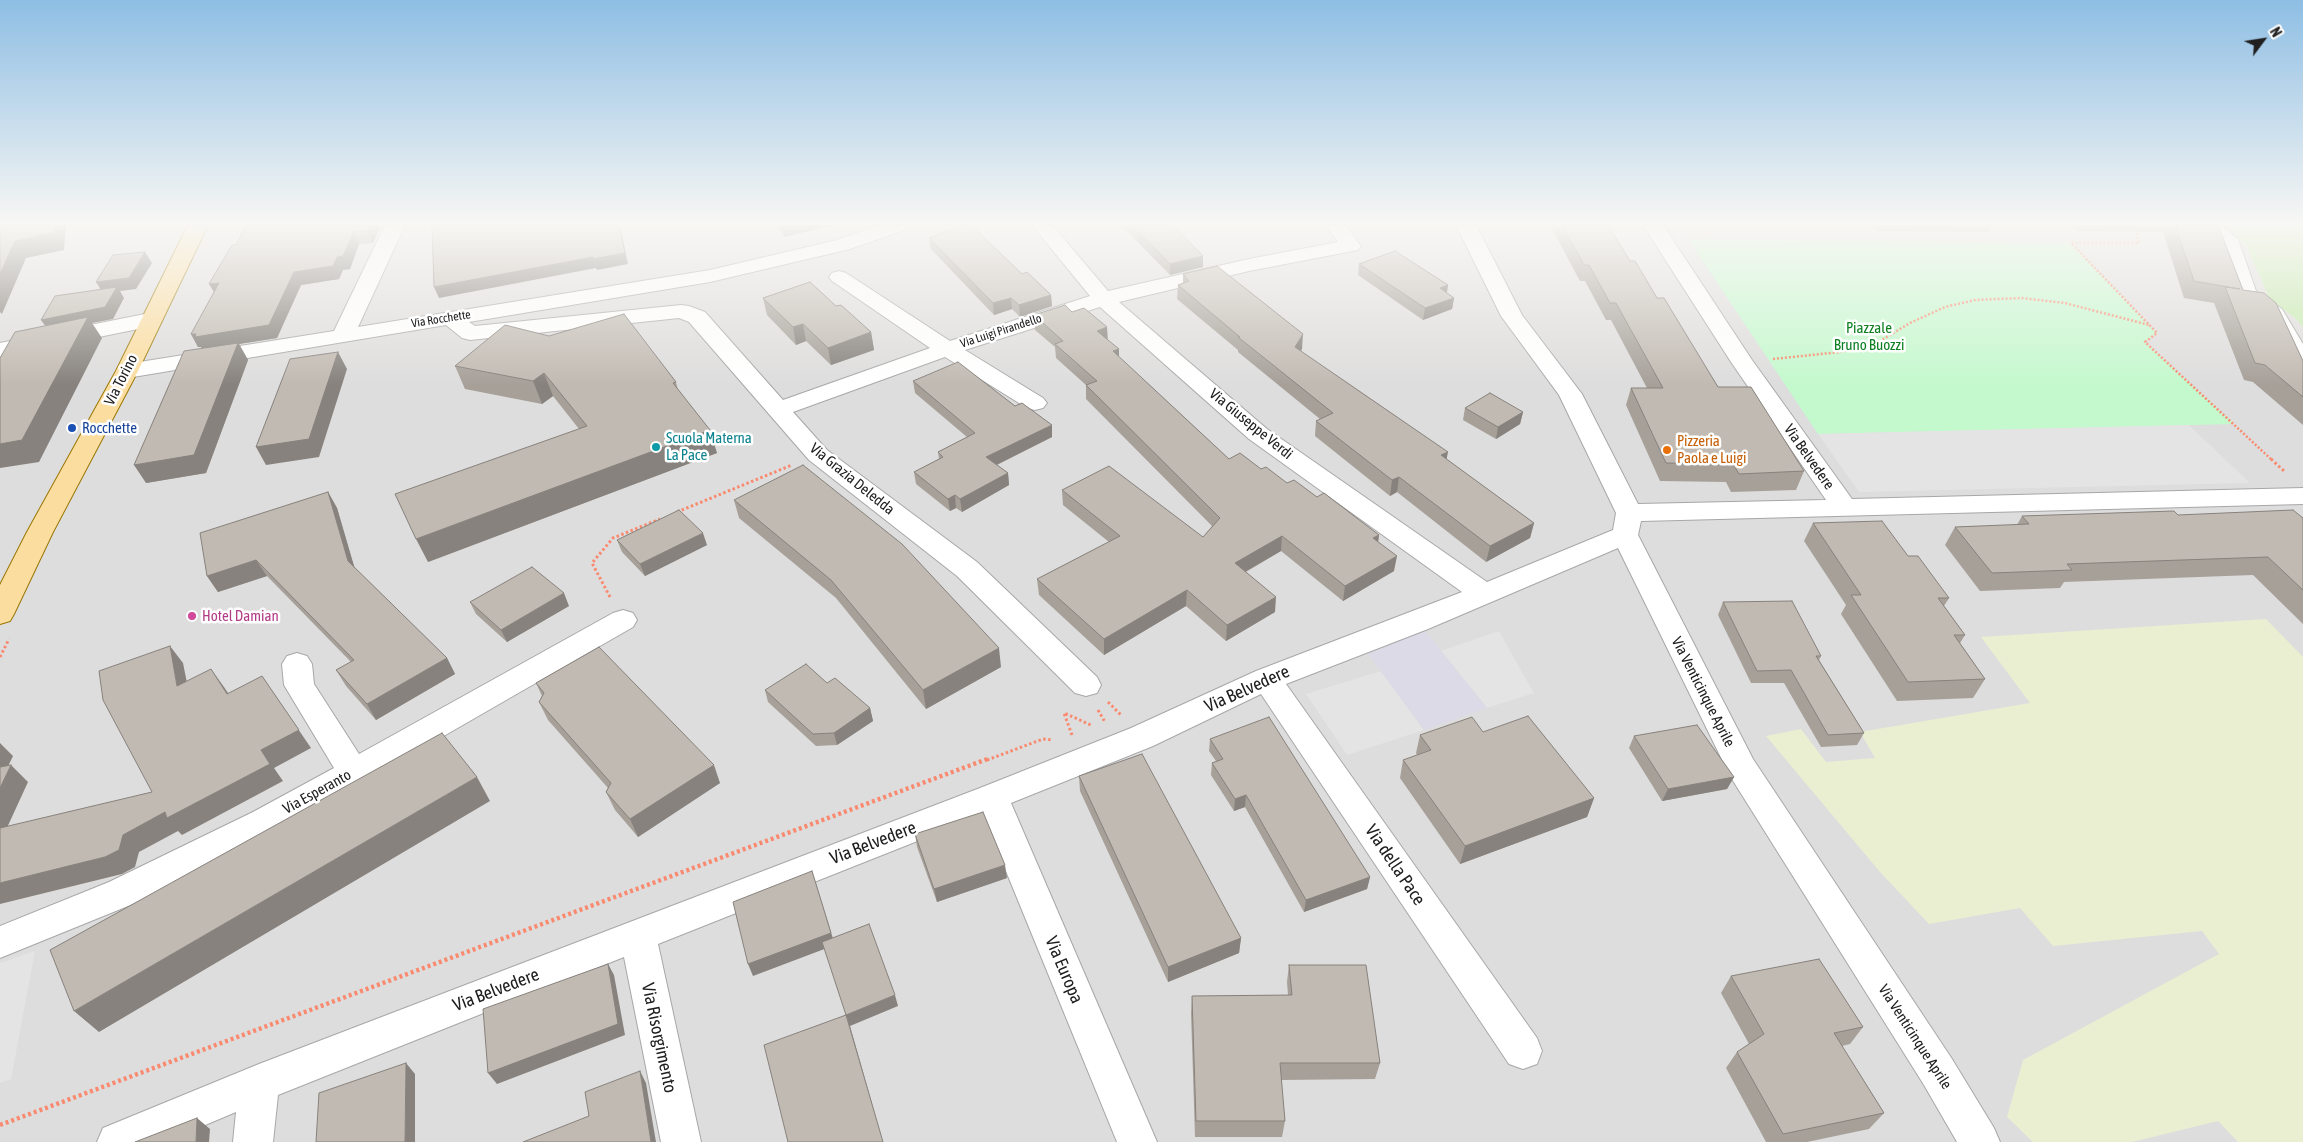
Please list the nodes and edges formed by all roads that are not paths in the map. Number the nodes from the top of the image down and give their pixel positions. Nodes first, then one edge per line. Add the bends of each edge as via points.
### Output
1 (171, 278) edge
2 (370, 278) edge
3 (696, 278) edge
4 (841, 278) edge
5 (1086, 278) edge
6 (1192, 278) edge
7 (1493, 278) edge
8 (1688, 278) edge
9 (2241, 278) edge
10 (1103, 299) junction
11 (450, 318) junction
12 (150, 320) junction
13 (343, 335) junction
14 (947, 349) junction
15 (0, 350) edge
16 (2303, 362) edge
17 (127, 371) junction
18 (1035, 404) dead end
19 (777, 410) junction
20 (2296, 486) edge
21 (1845, 508) junction
22 (1627, 524) junction
23 (7, 589) edge
24 (1485, 594) junction
25 (0, 614) edge
26 (623, 620) road end
27 (297, 664) dead end
28 (1267, 679) junction
29 (1086, 685) road end
30 (352, 772) junction
31 (992, 797) junction
32 (638, 935) junction
33 (0, 942) edge
34 (1523, 1051) dead end
35 (259, 1084) junction
36 (117, 1142) edge
37 (253, 1142) edge
38 (681, 1142) edge
39 (1137, 1142) edge
40 (1980, 1142) edge

1 - 12 main road, Via Torino
2 - 13 street
3 - 11 street, Via Rocchette
4 - 14 street
5 - 10 street, Via Giuseppe Verdi
6 - 10 street, Via Luigi Pirandello
7 - 22 street, Via Venticinque Aprile via 1512,316 1570,394
8 - 21 street, Via Belvedere
9 - 16 street via 2247,294 2274,314
10 - 14 street, Via Luigi Pirandello
10 - 24 street, Via Giuseppe Verdi via 1258,434
11 - 13 street, Via Rocchette
11 - 19 street, Via Grazia Deledda via 470,333 681,311 697,317
12 - 15 street
12 - 17 main road, Via Torino
13 - 17 street, Via Rocchette
14 - 18 street
14 - 19 street, Via Luigi Pirandello
17 - 23 main road, Via Torino
19 - 29 street, Via Grazia Deledda via 818,455 967,569
20 - 21 street
21 - 22 street, Via Belvedere
22 - 24 street, Via Belvedere
22 - 40 street, Via Venticinque Aprile via 1741,767
23 - 25 main road, Via Torino
24 - 28 street, Via Belvedere
26 - 30 street, Via Esperanto
27 - 30 street via 299,685
28 - 31 street, Via Belvedere via 1142,737
28 - 34 street, Via della Pace
30 - 33 street, Via Esperanto via 265,822 121,893
31 - 32 street, Via Belvedere
31 - 39 street, Via Europa
32 - 35 street, Via Belvedere
32 - 38 street, Via Risorgimento
35 - 36 street, Via Belvedere
35 - 37 street

